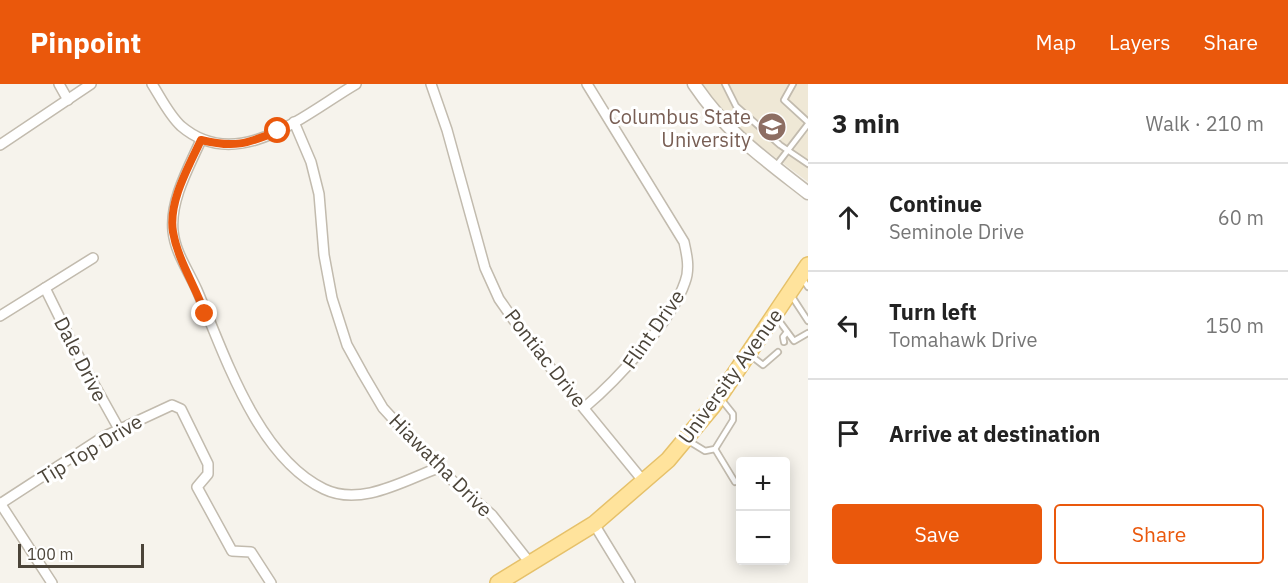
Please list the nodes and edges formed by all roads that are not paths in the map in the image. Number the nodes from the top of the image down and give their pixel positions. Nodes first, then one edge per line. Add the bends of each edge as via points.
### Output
1 (59, 84) edge
2 (91, 84) edge
3 (152, 84) edge
4 (356, 84) edge
5 (430, 84) edge
6 (587, 84) edge
7 (694, 84) edge
8 (725, 84) edge
9 (793, 84) edge
10 (68, 100) junction
11 (294, 122) junction
12 (808, 123) edge
13 (201, 140) junction
14 (0, 145) edge
15 (788, 152) junction
16 (808, 164) edge
17 (775, 167) junction
18 (808, 193) edge
19 (93, 258) dead end
20 (806, 276) edge
21 (45, 288) junction
22 (790, 292) junction
23 (775, 315) junction
24 (0, 316) edge
25 (808, 321) edge
26 (787, 332) junction
27 (808, 333) edge
28 (782, 339) dead end
29 (772, 348) dead end
30 (778, 352) dead end
31 (748, 353) junction
32 (771, 356) junction
33 (719, 397) junction
34 (585, 407) junction
35 (119, 429) junction
36 (687, 440) junction
37 (715, 449) junction
38 (438, 468) junction
39 (644, 482) junction
40 (735, 482) dead end
41 (0, 504) edge
42 (594, 524) junction
43 (530, 563) junction
44 (52, 583) edge
45 (271, 583) edge
46 (498, 583) edge
47 (630, 583) edge

1 - 10 street
2 - 10 street
3 - 13 street via 180,125
4 - 11 street
5 - 34 street, Pontiac Drive via 444,119 489,278 499,299 527,339
6 - 34 street, Flint Drive via 684,242 688,262 685,284 665,316 615,381
7 - 17 street via 725,126
8 - 15 lane via 736,106
9 - 12 lane via 784,100
10 - 14 street
11 - 13 street via 247,144 224,146
11 - 38 street, Hiawatha Drive via 319,194 324,255 347,345 383,408
12 - 15 lane
13 - 38 street via 178,194 173,230 184,266 230,372 272,441 286,460 326,490 352,494 388,489
15 - 16 lane
15 - 17 lane
17 - 18 street
19 - 21 street
20 - 22 main road, University Avenue
21 - 24 street
21 - 35 street, Dale Drive
22 - 23 main road, University Avenue
22 - 25 lane
23 - 26 lane
23 - 31 main road, University Avenue
26 - 27 lane via 794,341
26 - 28 lane
29 - 32 lane
30 - 32 lane
31 - 32 lane via 763,365
31 - 33 main road, University Avenue
33 - 36 main road, University Avenue
33 - 37 lane via 734,420
34 - 39 street, Pontiac Drive
35 - 41 street, Tip Top Drive
35 - 45 street, Tip Top Drive via 172,405 181,410 208,464 208,474 197,488 232,551 251,552
36 - 37 lane via 705,451
36 - 39 main road, University Avenue
37 - 40 lane
38 - 43 street, Hiawatha Drive via 492,515
39 - 42 main road, University Avenue
41 - 44 street
42 - 43 main road, University Avenue
42 - 47 street
43 - 46 main road, University Avenue

